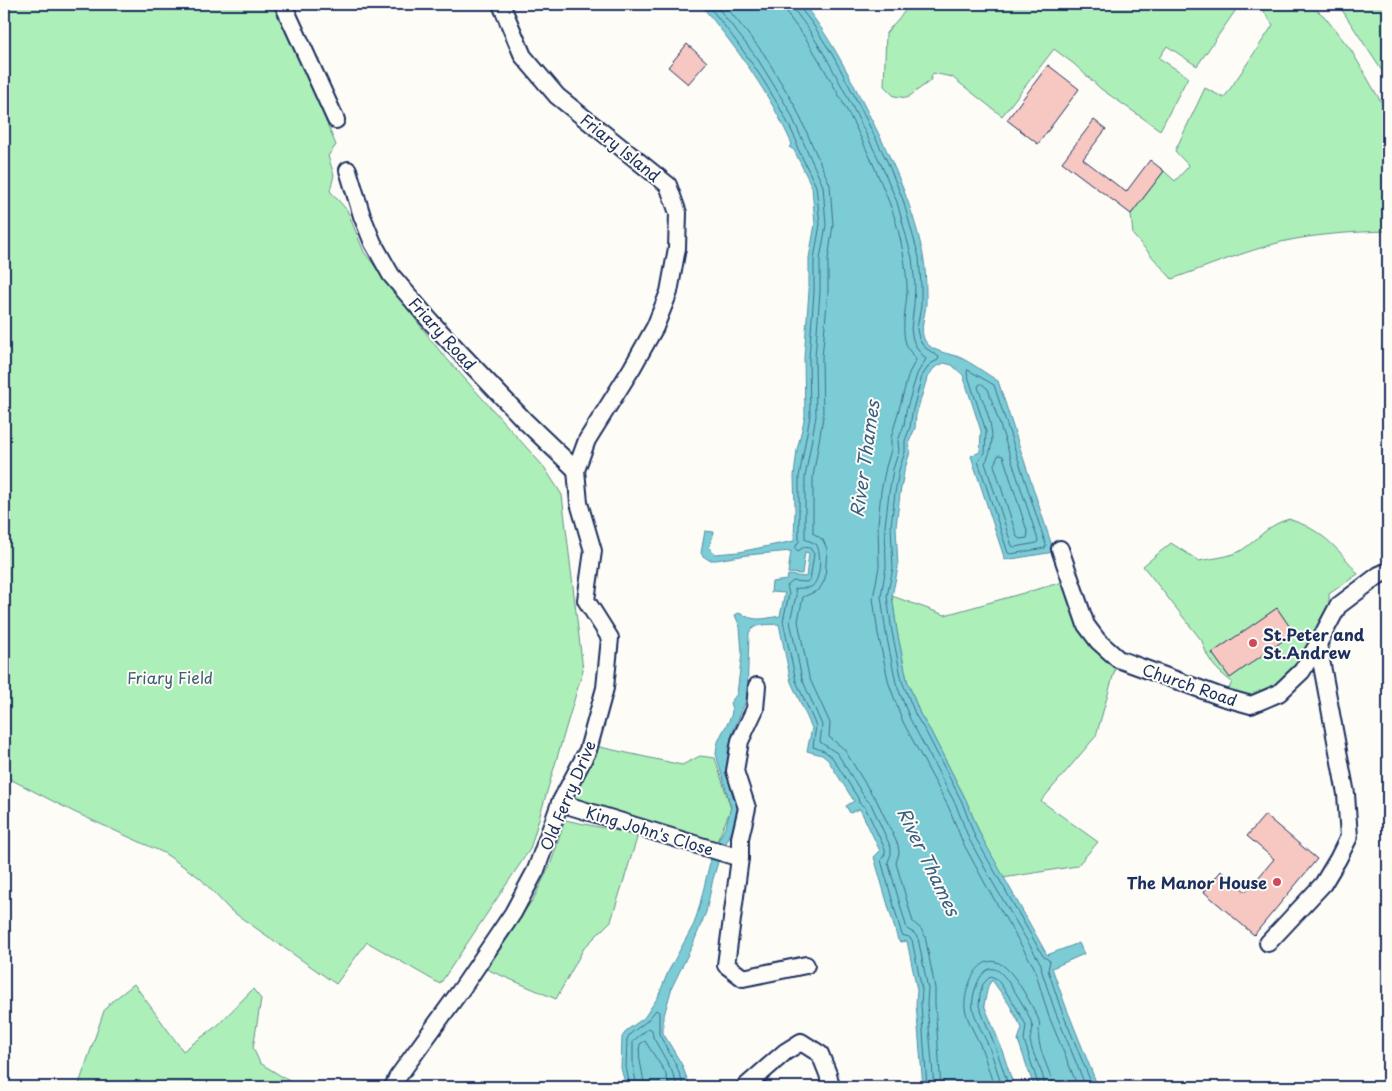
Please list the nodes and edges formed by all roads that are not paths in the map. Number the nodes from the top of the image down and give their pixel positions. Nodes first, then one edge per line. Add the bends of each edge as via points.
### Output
1 (283, 4) edge
2 (501, 4) edge
3 (336, 120) dead end
4 (348, 170) dead end
5 (576, 470) junction
6 (1060, 549) dead end
7 (1388, 571) edge
8 (1318, 644) junction
9 (757, 686) dead end
10 (560, 803) junction
11 (740, 858) junction
12 (1268, 943) dead end
13 (806, 965) dead end
14 (393, 1087) edge
15 (745, 1087) edge
16 (831, 1087) edge

1 - 3 street
2 - 5 street, Friary Island via 523,56 557,96 668,185 678,213 677,248 669,292 655,327 587,440
4 - 5 street, Friary Road via 373,243 391,275 432,323
5 - 10 street, Old Ferry Drive via 579,503 593,551 586,600 610,638 605,688 588,750
6 - 8 street, Church Road via 1086,626 1118,659 1251,705 1279,693 1302,671
7 - 8 street, Church Road via 1338,606
8 - 12 street via 1346,794 1349,837 1323,884
9 - 11 street, King John's Close via 756,709 740,741 735,771 747,808 740,838
10 - 11 street, King John's Close
10 - 14 street, Old Ferry Drive via 536,870 513,913 396,1078
11 - 13 street, King John's Close via 726,965 743,978
15 - 16 street via 801,1042 820,1054

